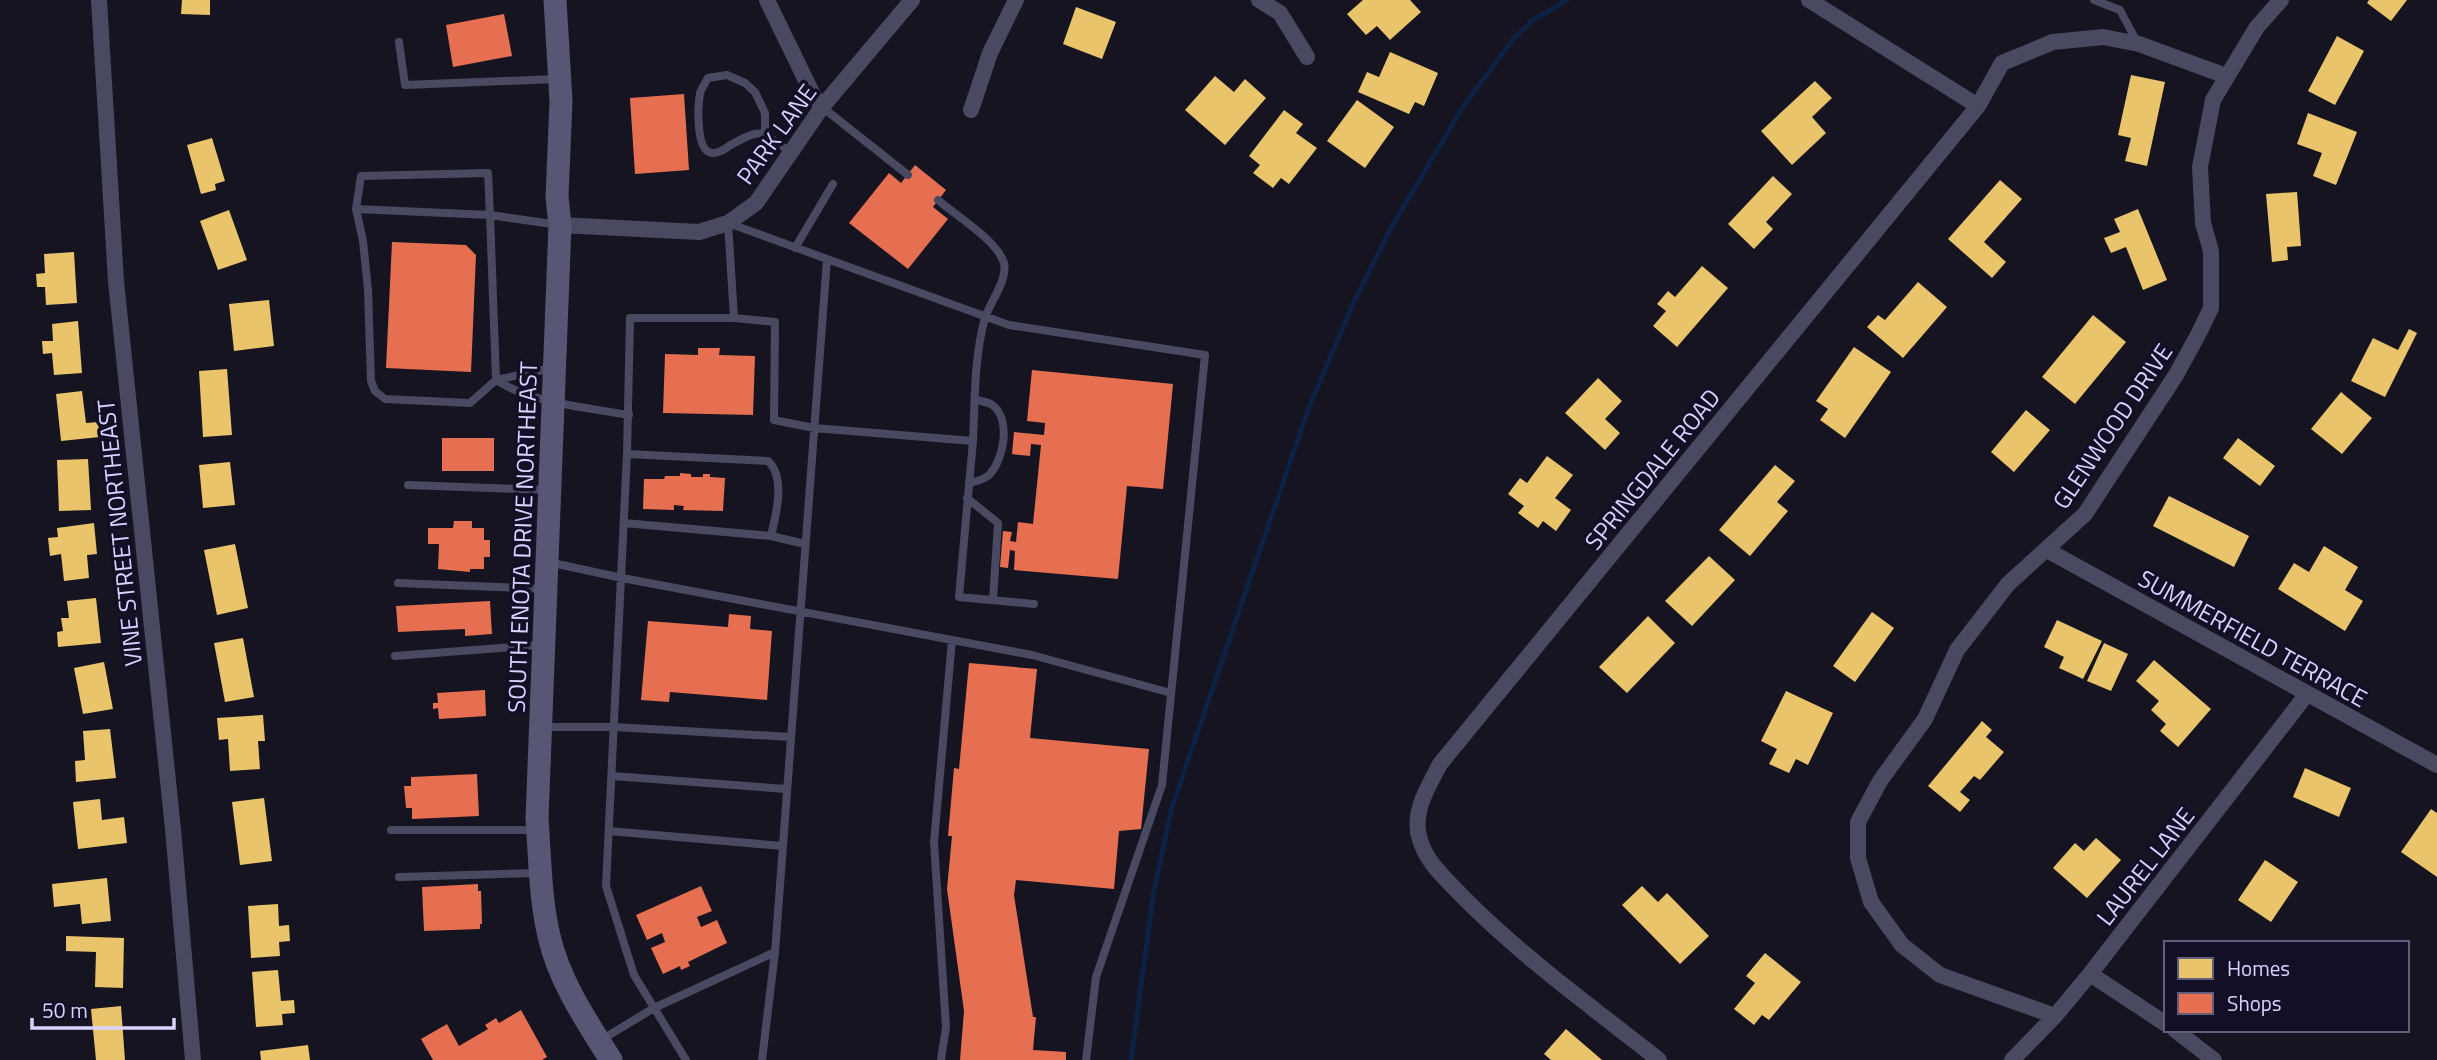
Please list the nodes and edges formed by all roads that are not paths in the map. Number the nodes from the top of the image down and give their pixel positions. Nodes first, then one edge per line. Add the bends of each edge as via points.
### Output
1 (99, 0) edge
2 (555, 0) edge
3 (767, 0) edge
4 (912, 0) edge
5 (1016, 0) edge
6 (1259, 0) edge
7 (1809, 0) edge
8 (2094, 0) edge
9 (2281, 0) edge
10 (399, 43) dead end
11 (2139, 44) junction
12 (1307, 57) dead end
13 (2226, 76) junction
14 (560, 79) junction
15 (1978, 106) junction
16 (822, 107) junction
17 (971, 110) dead end
18 (765, 134) junction
19 (790, 153) junction
20 (908, 175) dead end
21 (833, 184) dead end
22 (938, 200) dead end
23 (356, 209) junction
24 (490, 215) junction
25 (728, 223) junction
26 (559, 225) junction
27 (795, 248) junction
28 (827, 259) junction
29 (986, 316) junction
30 (734, 318) junction
31 (555, 368) junction
32 (496, 380) junction
33 (975, 399) junction
34 (554, 401) junction
35 (629, 415) junction
36 (814, 428) junction
37 (973, 441) junction
38 (627, 454) junction
39 (969, 483) junction
40 (408, 485) dead end
41 (550, 490) junction
42 (967, 498) junction
43 (624, 523) junction
44 (771, 536) junction
45 (805, 544) junction
46 (2047, 550) junction
47 (548, 562) junction
48 (622, 578) junction
49 (398, 583) dead end
50 (547, 589) junction
51 (993, 600) junction
52 (1034, 604) dead end
53 (800, 612) junction
54 (952, 640) junction
55 (544, 645) junction
56 (395, 656) dead end
57 (1171, 693) junction
58 (2307, 694) junction
59 (541, 727) junction
60 (614, 727) junction
61 (791, 737) junction
62 (2437, 765) edge
63 (612, 776) junction
64 (786, 789) junction
65 (391, 830) dead end
66 (538, 830) junction
67 (609, 831) junction
68 (782, 846) junction
69 (541, 873) junction
70 (399, 877) dead end
71 (775, 952) junction
72 (2090, 974) junction
73 (654, 1008) junction
74 (2055, 1016) junction
75 (2164, 1023) edge
76 (2178, 1032) edge
77 (606, 1054) edge
78 (193, 1060) edge
79 (686, 1060) edge
80 (762, 1060) edge
81 (941, 1060) edge
82 (1086, 1060) edge
83 (1659, 1060) edge
84 (2012, 1060) edge
85 (2214, 1060) edge

1 - 78 street, VINE STREET NORTHEAST via 116,281
2 - 14 main road, SOUTH ENOTA DRIVE NORTHEAST
3 - 16 street
4 - 16 street, PARK LANE
5 - 17 street via 990,53
6 - 12 street via 1280,13
7 - 15 street
8 - 11 lane via 2120,10
9 - 13 street, GLENWOOD DRIVE via 2257,27
10 - 14 lane via 405,85
11 - 13 street, SPRINGDALE ROAD
11 - 15 street, SPRINGDALE ROAD via 2103,37 2053,42 2001,63
13 - 46 street, GLENWOOD DRIVE via 2213,100 2200,167 2203,223 2211,251 2211,308 2176,375 2085,514
14 - 26 main road, SOUTH ENOTA DRIVE NORTHEAST
15 - 83 street, SPRINGDALE ROAD via 1440,764 1422,800 1419,839 1433,866 1494,928
16 - 19 street, PARK LANE
16 - 20 lane
18 - 18 lane via 765,113 755,92 727,75 708,78 699,107 699,134 708,151 719,151 756,132
18 - 19 lane
19 - 25 street, PARK LANE via 756,203
21 - 27 lane
22 - 29 lane via 995,246 1004,263 1004,275
23 - 24 lane
23 - 24 lane via 361,176 488,173
23 - 32 lane via 363,241 375,391 385,399 470,402
24 - 26 lane
24 - 32 lane
25 - 26 street, PARK LANE via 699,232
25 - 27 lane
25 - 30 lane
26 - 31 main road, SOUTH ENOTA DRIVE NORTHEAST
27 - 28 lane
28 - 29 lane
28 - 36 lane
29 - 33 lane
29 - 57 lane via 1009,325 1205,355
30 - 35 lane via 631,318
30 - 36 lane via 775,322 774,420
31 - 32 lane
31 - 34 main road, SOUTH ENOTA DRIVE NORTHEAST
32 - 34 lane via 510,389
33 - 37 lane
33 - 39 lane via 991,404 1001,417 1002,446 999,463 987,478
34 - 35 lane
34 - 41 main road, SOUTH ENOTA DRIVE NORTHEAST
35 - 38 lane
36 - 37 lane
36 - 45 lane
37 - 39 lane
38 - 43 lane
38 - 44 lane via 768,461 777,475
39 - 42 lane
40 - 41 lane
41 - 47 main road, SOUTH ENOTA DRIVE NORTHEAST
42 - 51 lane via 998,523
42 - 51 lane via 959,597
43 - 44 lane
43 - 48 lane
44 - 45 lane
45 - 53 lane
46 - 58 street, SUMMERFIELD TERRACE
46 - 74 street, GLENWOOD DRIVE via 2008,584 1957,650 1925,719 1880,780 1858,822 1858,858 1871,902 1902,945 1940,975
47 - 48 lane
47 - 50 main road, SOUTH ENOTA DRIVE NORTHEAST
48 - 53 lane
48 - 60 lane
49 - 50 lane
50 - 55 main road, SOUTH ENOTA DRIVE NORTHEAST
51 - 52 lane
53 - 54 lane
53 - 61 lane
54 - 57 lane via 1032,655
54 - 81 lane via 934,842 947,1027
55 - 56 lane
55 - 59 main road, SOUTH ENOTA DRIVE NORTHEAST
57 - 82 lane via 1162,785 1096,977
58 - 62 street, SUMMERFIELD TERRACE
58 - 72 street, LAUREL LANE
59 - 60 lane
59 - 66 main road, SOUTH ENOTA DRIVE NORTHEAST
60 - 61 lane
60 - 63 lane
61 - 64 lane
63 - 64 lane
63 - 67 lane
64 - 68 lane
65 - 66 lane
66 - 69 main road, SOUTH ENOTA DRIVE NORTHEAST
67 - 68 lane
67 - 73 lane via 606,886 634,975
68 - 71 lane
69 - 70 lane
69 - 77 main road, SOUTH ENOTA DRIVE NORTHEAST via 549,938 586,1022
71 - 73 lane
71 - 80 lane
72 - 74 street, LAUREL LANE
72 - 75 street
73 - 77 lane
73 - 79 lane
74 - 84 street, LAUREL LANE
76 - 85 street

